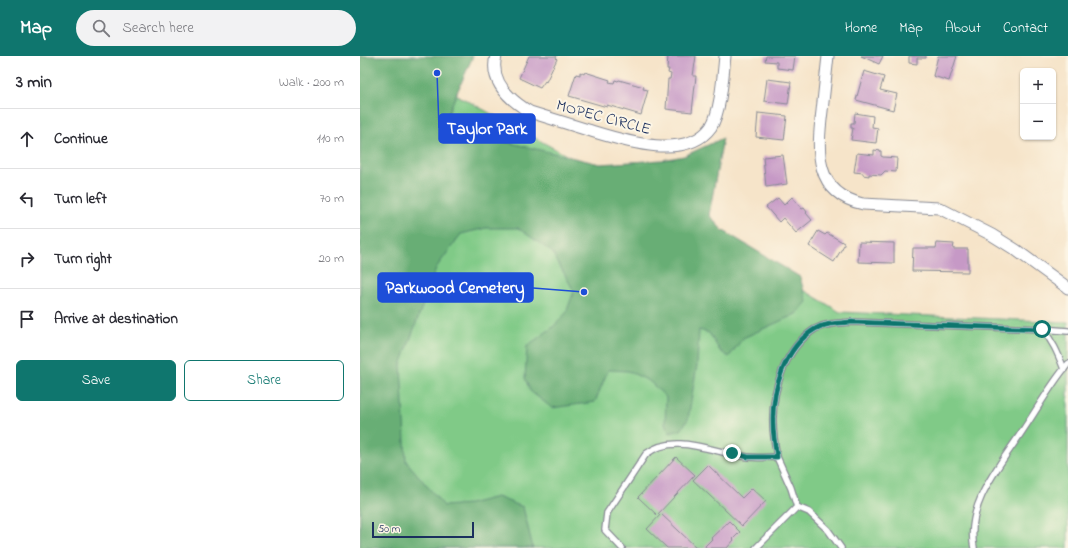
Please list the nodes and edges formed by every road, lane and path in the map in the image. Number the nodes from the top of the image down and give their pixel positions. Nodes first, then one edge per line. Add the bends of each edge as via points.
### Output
1 (496, 56) edge
2 (725, 56) edge
3 (828, 56) edge
4 (1068, 288) edge
5 (1042, 329) junction
6 (1068, 331) edge
7 (1066, 366) edge
8 (777, 457) junction
9 (797, 507) junction
10 (622, 548) edge
11 (756, 548) edge
12 (841, 548) edge
13 (974, 548) edge

1 - 2 street, MOPEC CIRCLE via 495,71 498,83 518,105 530,112 638,144 670,146 696,140 712,126 717,113
3 - 4 street via 819,142 820,163 823,173 835,190 854,202 939,208 992,235
5 - 6 lane
5 - 7 lane
5 - 8 lane via 851,322 832,323 816,329 798,343 783,367 775,397 773,423
7 - 13 lane via 988,483 976,510 972,535
8 - 9 lane
8 - 10 lane via 748,457 684,444 664,444 653,448 646,454 607,513 605,530
9 - 11 lane
9 - 12 lane via 814,516

